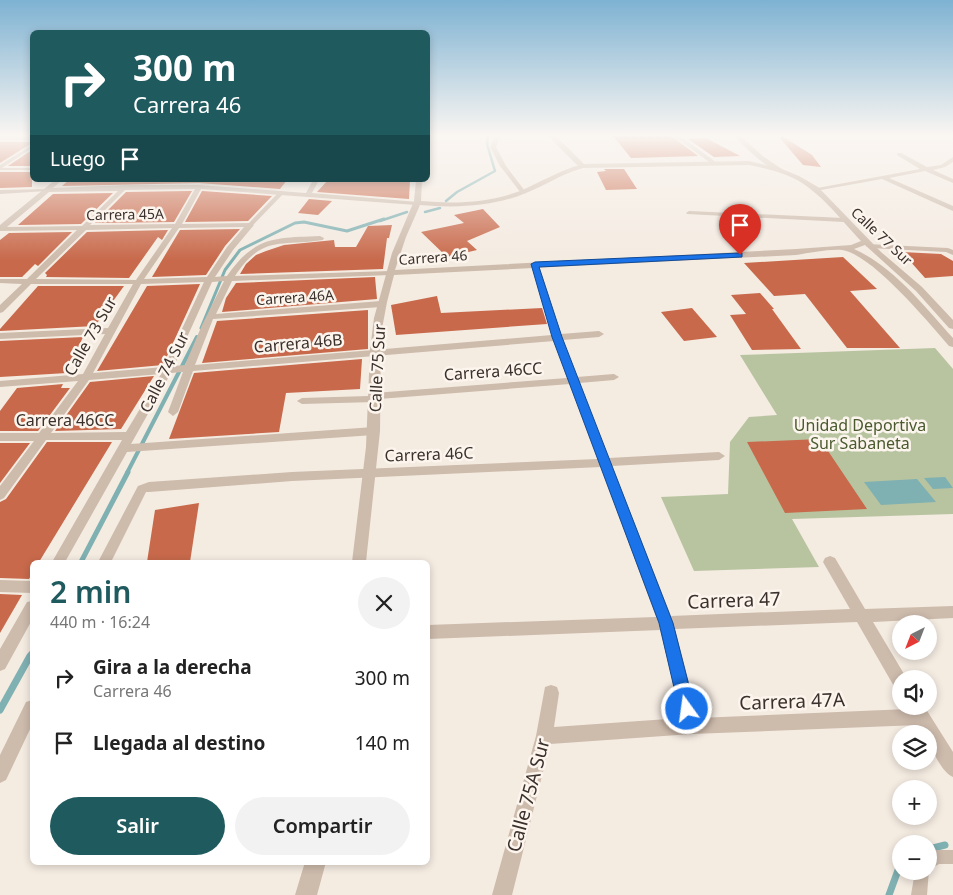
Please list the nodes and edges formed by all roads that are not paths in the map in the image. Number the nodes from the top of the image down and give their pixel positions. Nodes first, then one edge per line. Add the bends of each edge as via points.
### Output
1 (511, 177) edge
2 (555, 177) edge
3 (795, 177) edge
4 (882, 177) joint
5 (57, 182) edge
6 (131, 182) edge
7 (315, 182) edge
8 (419, 182) edge
9 (124, 188) junction
10 (199, 188) junction
11 (815, 189) junction
12 (47, 190) junction
13 (0, 192) edge
14 (282, 192) junction
15 (523, 192) junction
16 (308, 194) junction
17 (416, 203) junction
18 (953, 209) edge
19 (689, 213) dead end
20 (844, 220) junction
21 (250, 225) junction
22 (177, 226) junction
23 (83, 228) junction
24 (0, 229) edge
25 (320, 238) dead end
26 (868, 244) junction
27 (844, 248) junction
28 (953, 253) edge
29 (878, 254) junction
30 (862, 256) junction
31 (535, 264) junction
32 (390, 273) junction
33 (227, 279) junction
34 (212, 280) junction
35 (0, 281) edge
36 (28, 282) junction
37 (138, 282) junction
38 (381, 304) junction
39 (0, 310) edge
40 (211, 317) junction
41 (953, 326) edge
42 (110, 330) junction
43 (599, 334) dead end
44 (0, 336) edge
45 (557, 337) junction
46 (953, 344) edge
47 (375, 352) junction
48 (187, 369) junction
49 (169, 370) junction
50 (86, 377) junction
51 (614, 377) dead end
52 (573, 381) junction
53 (0, 384) edge
54 (374, 397) junction
55 (302, 401) dead end
56 (173, 412) dead end
57 (374, 431) junction
58 (0, 436) edge
59 (43, 436) junction
60 (130, 436) junction
61 (129, 447) junction
62 (719, 456) dead end
63 (605, 463) junction
64 (369, 473) junction
65 (0, 494) edge
66 (59, 560) edge
67 (106, 560) edge
68 (360, 560) edge
69 (830, 562) dead end
70 (0, 586) edge
71 (30, 587) edge
72 (30, 611) edge
73 (953, 612) edge
74 (860, 616) junction
75 (666, 623) junction
76 (430, 632) edge
77 (0, 664) edge
78 (893, 670) edge
79 (551, 693) dead end
80 (30, 712) edge
81 (892, 713) edge
82 (920, 715) edge
83 (692, 726) junction
84 (544, 736) junction
85 (953, 768) edge
86 (0, 774) edge
87 (937, 857) edge
88 (953, 857) edge
89 (315, 865) edge
90 (921, 880) edge
91 (306, 895) edge
92 (502, 895) edge
93 (919, 895) edge

1 - 15 street
2 - 15 street
3 - 11 street, Calle 77 Sur
4 - 11 street
4 - 18 street
5 - 12 street
6 - 9 street
7 - 16 street
8 - 17 street, Calle 75 Sur
9 - 10 street
9 - 12 street
9 - 23 street
10 - 14 street
10 - 22 street, Calle 73 Sur
11 - 20 street, Calle 77 Sur
12 - 13 street
12 - 24 street
14 - 16 street
14 - 21 street, Calle 74 Sur
15 - 17 street via 479,204
16 - 17 street
17 - 32 street, Calle 75 Sur
19 - 20 street
20 - 26 street, Calle 77 Sur
21 - 22 street, Carrera 45A
21 - 34 street, Calle 74 Sur via 230,249
22 - 23 street, Carrera 45A
22 - 37 street, Calle 73 Sur
23 - 24 street, Carrera 45A
23 - 36 street
25 - 33 street, Calle 74 Sur via 259,246 243,258
26 - 27 street, Carrera 46
26 - 28 street
26 - 29 street, Calle 77 Sur
27 - 30 street, Calle 77 Sur
27 - 31 street, Carrera 46
29 - 30 street via 863,252
29 - 41 street, Calle 77 Sur via 919,289
30 - 46 street, Calle 77 Sur via 904,292
31 - 32 street, Carrera 46
31 - 45 street
32 - 33 street, Carrera 46
32 - 38 street, Calle 75 Sur
33 - 34 street, Carrera 46
33 - 40 street, Calle 74 Sur
34 - 37 street, Carrera 46
34 - 49 street, Calle 74 Sur
35 - 36 street, Carrera 46
36 - 37 street, Carrera 46
36 - 39 street
37 - 42 street, Calle 73 Sur
38 - 40 street, Carrera 46A
38 - 47 street, Calle 75 Sur
40 - 48 street, Calle 74 Sur
42 - 44 street
42 - 50 street, Calle 73 Sur
43 - 45 street, Carrera 46B
45 - 47 street, Carrera 46B
45 - 52 street
47 - 48 street, Carrera 46B
47 - 54 street, Calle 75 Sur
48 - 49 street, Carrera 46B
48 - 56 street, Calle 74 Sur
49 - 50 street, Carrera 46B
49 - 60 street, Calle 74 Sur
50 - 53 street, Carrera 46B
50 - 59 street, Calle 73 Sur
51 - 52 street, Carrera 46CC
52 - 54 street, Carrera 46CC
52 - 63 street
54 - 55 street, Carrera 46CC
54 - 57 street, Calle 75 Sur
57 - 61 street
57 - 64 street, Calle 75 Sur
58 - 59 street, Carrera 46CC
59 - 60 street, Carrera 46CC
59 - 65 street, Calle 73 Sur
60 - 61 street, Calle 74 Sur
61 - 66 street, Calle 74 Sur
62 - 63 street, Carrera 46C
63 - 64 street, Carrera 46C
63 - 75 street
64 - 67 street, Carrera 46C via 253,478 142,489
64 - 68 street, Calle 75 Sur
69 - 74 street
70 - 71 street
72 - 77 street
73 - 74 street, Carrera 47
74 - 75 street, Carrera 47
74 - 78 street
75 - 76 street, Carrera 47
75 - 83 street
79 - 84 street, Calle 75A Sur
80 - 86 street
81 - 83 street, Carrera 47A
82 - 85 street
83 - 84 street, Carrera 47A
84 - 92 street, Calle 75A Sur
87 - 88 street
89 - 91 street
90 - 93 street

